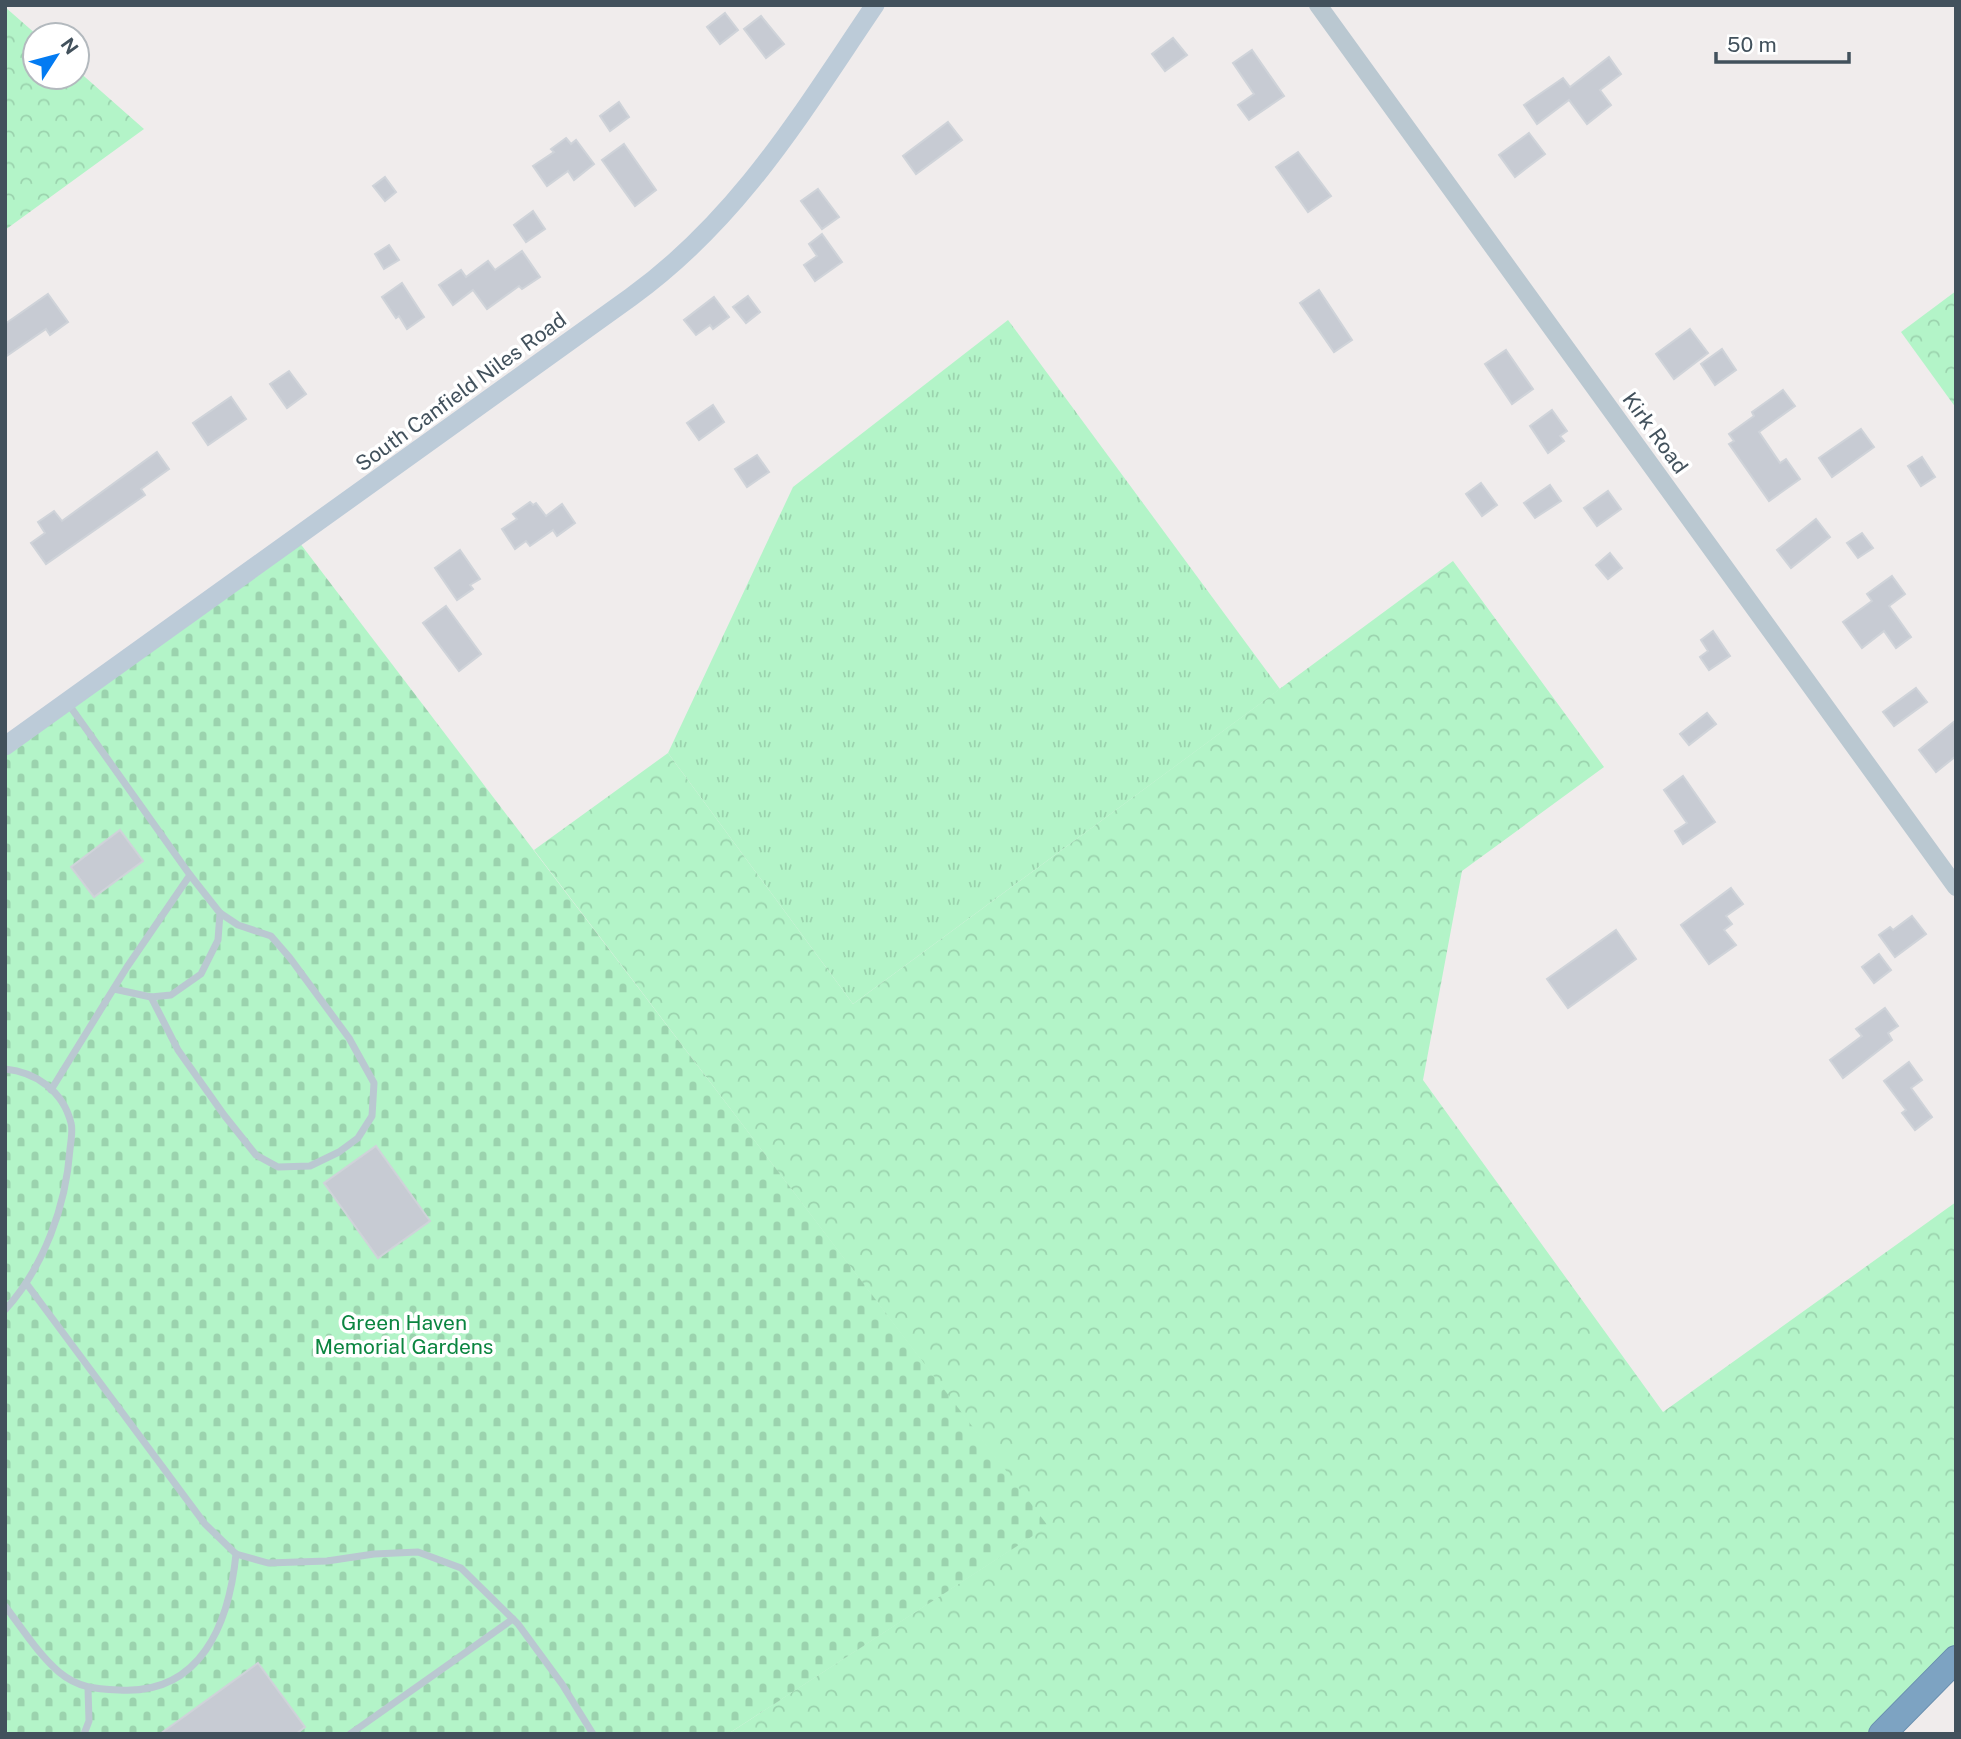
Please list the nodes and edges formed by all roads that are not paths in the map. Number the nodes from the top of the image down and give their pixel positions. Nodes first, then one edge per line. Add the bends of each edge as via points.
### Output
1 (875, 5) edge
2 (1318, 5) edge
3 (66, 702) junction
4 (5, 746) edge
5 (190, 875) junction
6 (1956, 887) edge
7 (220, 913) junction
8 (114, 989) junction
9 (151, 997) junction
10 (5, 1069) edge
11 (51, 1090) junction
12 (26, 1283) junction
13 (5, 1310) edge
14 (236, 1554) junction
15 (5, 1606) edge
16 (513, 1619) junction
17 (1956, 1659) edge
18 (88, 1688) junction
19 (84, 1734) edge
20 (350, 1734) edge
21 (593, 1734) edge
22 (1882, 1734) edge

1 - 3 main road, South Canfield Niles Road via 769,161 678,261
2 - 6 street, Kirk Road
3 - 4 main road, South Canfield Niles Road
3 - 5 lane
5 - 7 lane
5 - 8 lane
7 - 9 lane via 218,940 201,974 172,995
7 - 9 lane via 238,925 271,936 349,1038 374,1083 372,1116 358,1138 310,1166 278,1167 256,1155 178,1050
8 - 9 lane
8 - 11 lane
10 - 11 lane via 20,1071
11 - 12 lane via 62,1100 72,1125 68,1176 47,1246
12 - 13 lane
12 - 14 lane via 205,1524
14 - 16 lane via 268,1563 418,1552 461,1568
14 - 18 lane via 223,1619 207,1651 169,1684 140,1691
15 - 18 lane via 60,1673
16 - 20 lane
16 - 21 lane
17 - 22 highway
18 - 19 lane via 89,1721

